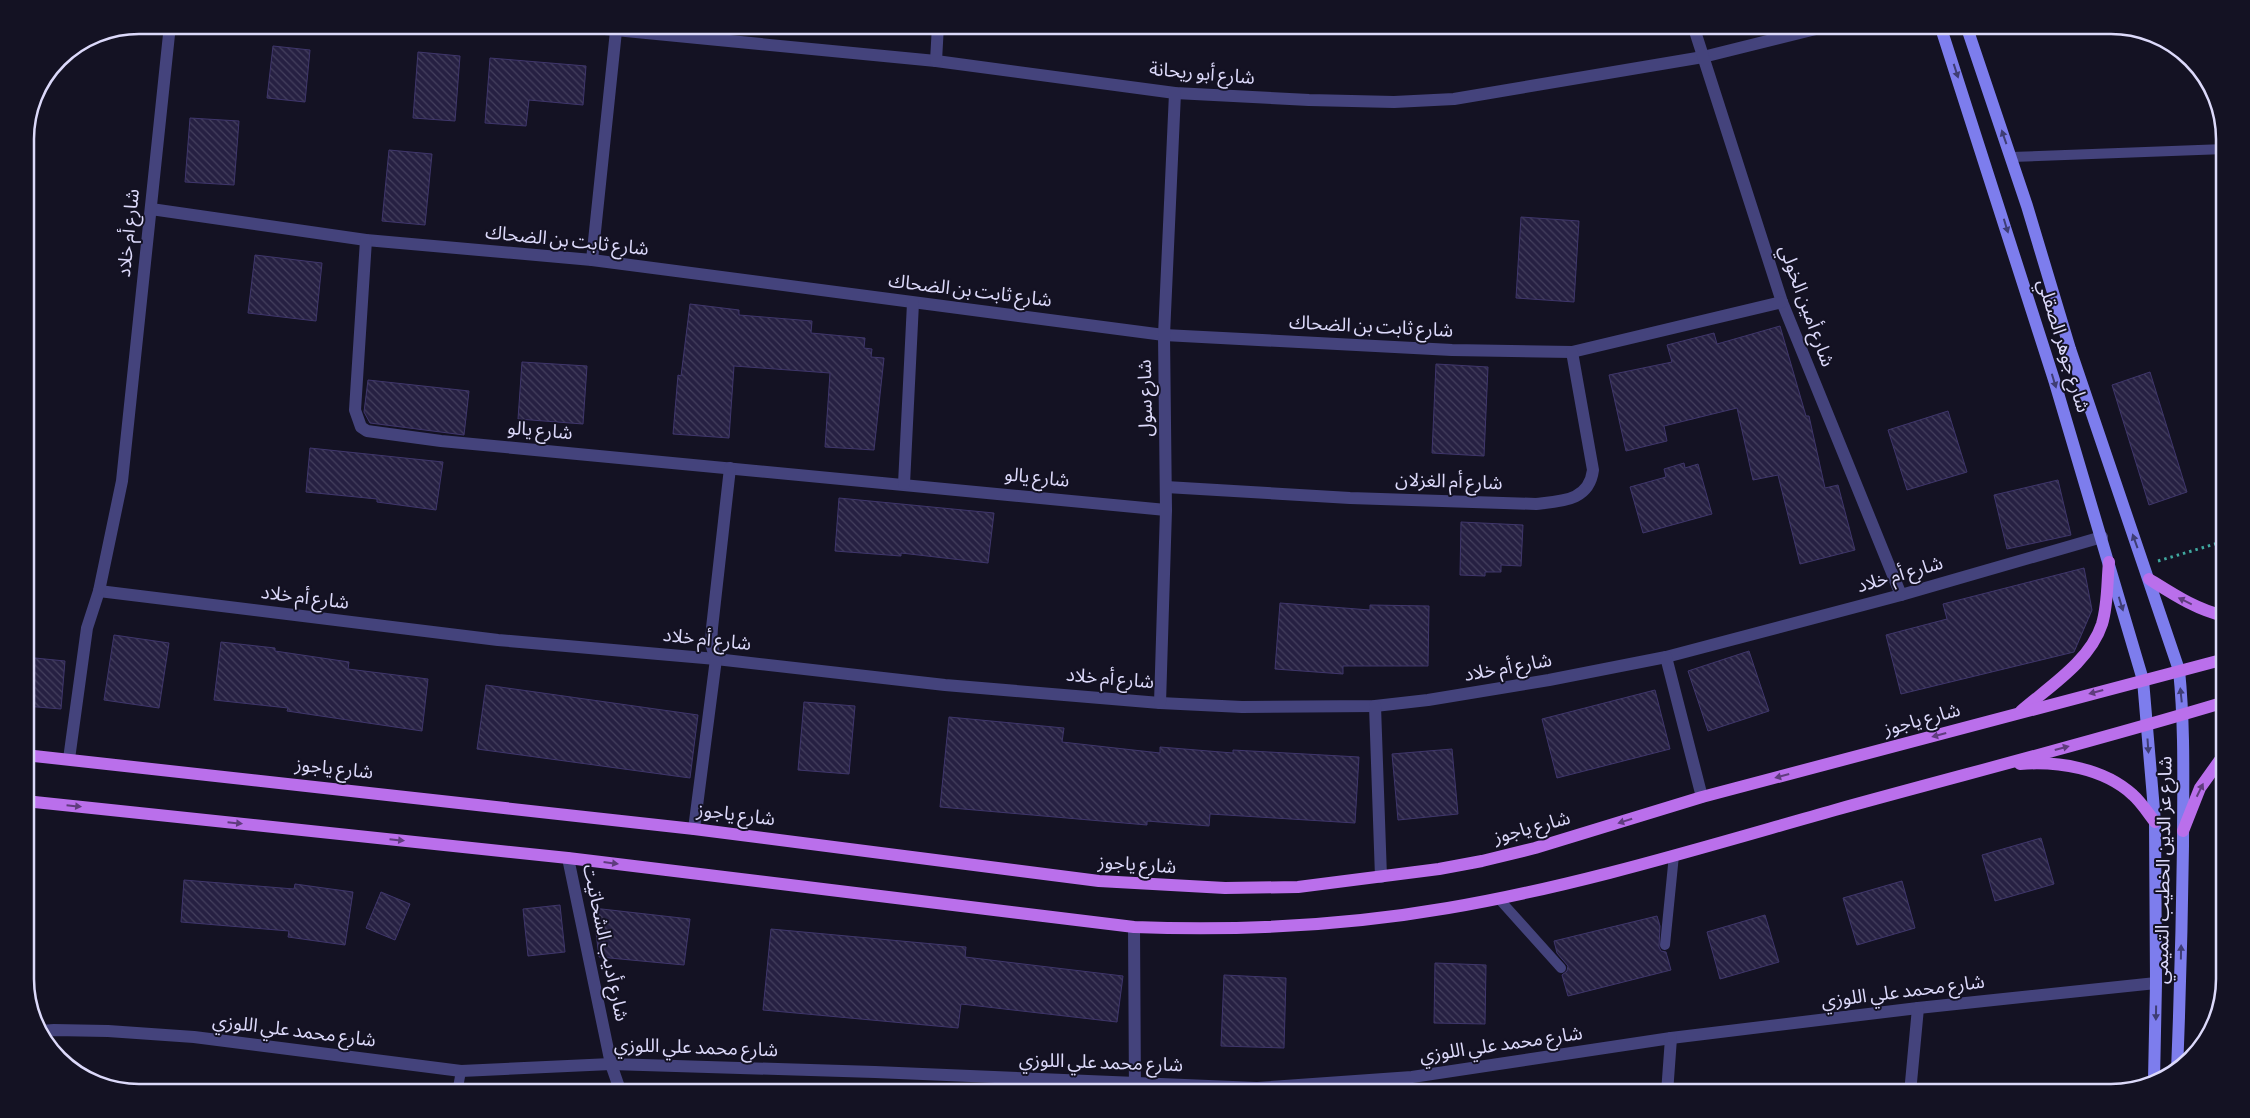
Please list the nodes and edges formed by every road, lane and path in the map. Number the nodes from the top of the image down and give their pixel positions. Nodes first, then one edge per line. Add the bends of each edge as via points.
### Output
1 (169, 34) edge
2 (616, 34) edge
3 (648, 34) edge
4 (938, 34) edge
5 (1696, 34) edge
6 (1796, 34) edge
7 (1943, 34) edge
8 (1969, 34) edge
9 (1703, 57) junction
10 (936, 61) junction
11 (1175, 93) junction
12 (2216, 148) edge
13 (2011, 157) junction
14 (151, 209) junction
15 (366, 240) junction
16 (592, 260) junction
17 (1782, 302) junction
18 (913, 303) junction
19 (1164, 335) junction
20 (1572, 352) junction
21 (730, 468) junction
22 (904, 484) junction
23 (1166, 487) junction
24 (1166, 510) junction
25 (2102, 536) junction
26 (2216, 544) edge
27 (2109, 562) junction
28 (2144, 565) junction
29 (2148, 579) junction
30 (99, 592) junction
31 (1901, 595) junction
32 (2216, 614) edge
33 (1666, 657) junction
34 (716, 659) junction
35 (2216, 661) edge
36 (2178, 670) junction
37 (2143, 680) junction
38 (1160, 702) junction
39 (2216, 705) edge
40 (1375, 706) junction
41 (2018, 714) junction
42 (2183, 715) junction
43 (2147, 725) junction
44 (34, 756) edge
45 (69, 759) junction
46 (1998, 765) junction
47 (2216, 766) edge
48 (1702, 797) junction
49 (34, 802) edge
50 (2155, 822) junction
51 (694, 829) junction
52 (2183, 831) junction
53 (1674, 855) junction
54 (568, 858) junction
55 (1381, 877) junction
56 (1499, 899) junction
57 (1134, 927) junction
58 (1665, 945) dead end
59 (1561, 968) dead end
60 (2156, 983) junction
61 (1918, 1008) junction
62 (47, 1030) edge
63 (1672, 1038) junction
64 (2178, 1060) edge
65 (611, 1064) junction
66 (461, 1071) junction
67 (2154, 1075) edge
68 (459, 1084) edge
69 (618, 1084) edge
70 (1068, 1084) edge
71 (1135, 1084) edge
72 (1316, 1084) edge
73 (1668, 1084) edge
74 (1911, 1084) edge

1 - 14 street, شارع أم خلاد
2 - 16 street
3 - 10 street, شارع أبو ريحانة
4 - 10 street
5 - 9 street, شارع أمين الخولي
6 - 9 street, شارع أبو ريحانة
7 -> 25 street, شارع جوهر الصقلي
13 -> 8 street, شارع جوهر الصقلي
9 - 11 street, شارع أبو ريحانة via 1454,99 1394,102
9 - 17 street, شارع أمين الخولي
10 - 11 street, شارع أبو ريحانة
11 - 19 street, شارع سول
12 - 13 lane
28 -> 13 street, شارع جوهر الصقلي via 2070,349
14 - 15 street, شارع ثابت بن الضحاك
14 - 30 street, شارع أم خلاد via 122,481
15 - 16 street, شارع ثابت بن الضحاك
15 - 21 street, شارع يالو via 355,410 360,427 376,433 441,441
16 - 18 street, شارع ثابت بن الضحاك
17 - 20 street, شارع ثابت بن الضحاك
17 - 31 street, شارع أمين الخولي
18 - 19 street, شارع ثابت بن الضحاك
18 - 22 street
19 - 20 street, شارع ثابت بن الضحاك
19 - 23 street, شارع سول
20 - 23 street, شارع أم الغزلان via 1593,470 1587,489 1576,497 1536,504 1341,498
21 - 22 street, شارع يالو
21 - 34 street via 712,628
22 - 24 street, شارع يالو
23 - 24 street, شارع سول
24 - 38 street, شارع سول
25 - 27 street, شارع جوهر الصقلي
25 - 31 street, شارع أم خلاد
26 - 28 path
27 -> 37 street, شارع جوهر الصقلي
27 - 41 main road via 2103,621 2092,646
28 - 29 street, شارع جوهر الصقلي
32 -> 29 main road via 2182,600
29 - 36 street, شارع جوهر الصقلي
30 - 34 street, شارع أم خلاد via 498,640
30 - 45 street, شارع أم خلاد via 87,628
31 - 33 street, شارع أم خلاد
33 - 40 street, شارع أم خلاد via 1521,685
33 - 48 street
34 - 38 street, شارع أم خلاد via 945,685
34 - 51 street
35 - 36 main road, شارع ياجوز
36 - 37 main road, شارع ياجوز
42 -> 36 street, شارع عز الدين الخطيب التميمي
37 -> 41 main road, شارع ياجوز
37 - 43 street, شارع عز الدين الخطيب التميمي
38 - 40 street, شارع أم خلاد via 1242,707
39 - 42 main road
40 - 55 street
41 -> 48 main road, شارع ياجوز
42 - 43 main road
42 - 52 street, شارع عز الدين الخطيب التميمي
46 -> 43 main road
43 -> 50 street, شارع عز الدين الخطيب التميمي
44 - 45 main road, شارع ياجوز
45 - 51 main road, شارع ياجوز
46 - 50 main road via 2059,765 2097,774 2133,795
46 - 53 main road
52 -> 47 main road via 2200,788
48 -> 55 main road, شارع ياجوز via 1535,848 1482,861
49 -> 54 main road
50 - 60 street, شارع عز الدين الخطيب التميمي
51 - 55 main road, شارع ياجوز via 1099,881 1225,888 1298,887
64 -> 52 street, شارع عز الدين الخطيب التميمي
53 - 56 main road
53 - 58 lane
54 -> 57 main road
54 - 65 street, شارع أديب الشحاتيت
56 - 57 main road via 1397,916 1261,928
56 - 59 lane
57 - 71 street
60 - 61 street, شارع محمد علي اللوزي
60 -> 67 street, شارع عز الدين الخطيب التميمي
61 - 63 street, شارع محمد علي اللوزي
61 - 74 street
62 - 66 street, شارع محمد علي اللوزي via 194,1037
63 - 72 street, شارع محمد علي اللوزي via 1412,1077
63 - 73 street
65 - 66 street, شارع محمد علي اللوزي
65 - 69 street, شارع أديب الشحاتيت
65 - 70 street, شارع محمد علي اللوزي via 865,1072
66 - 68 lane

